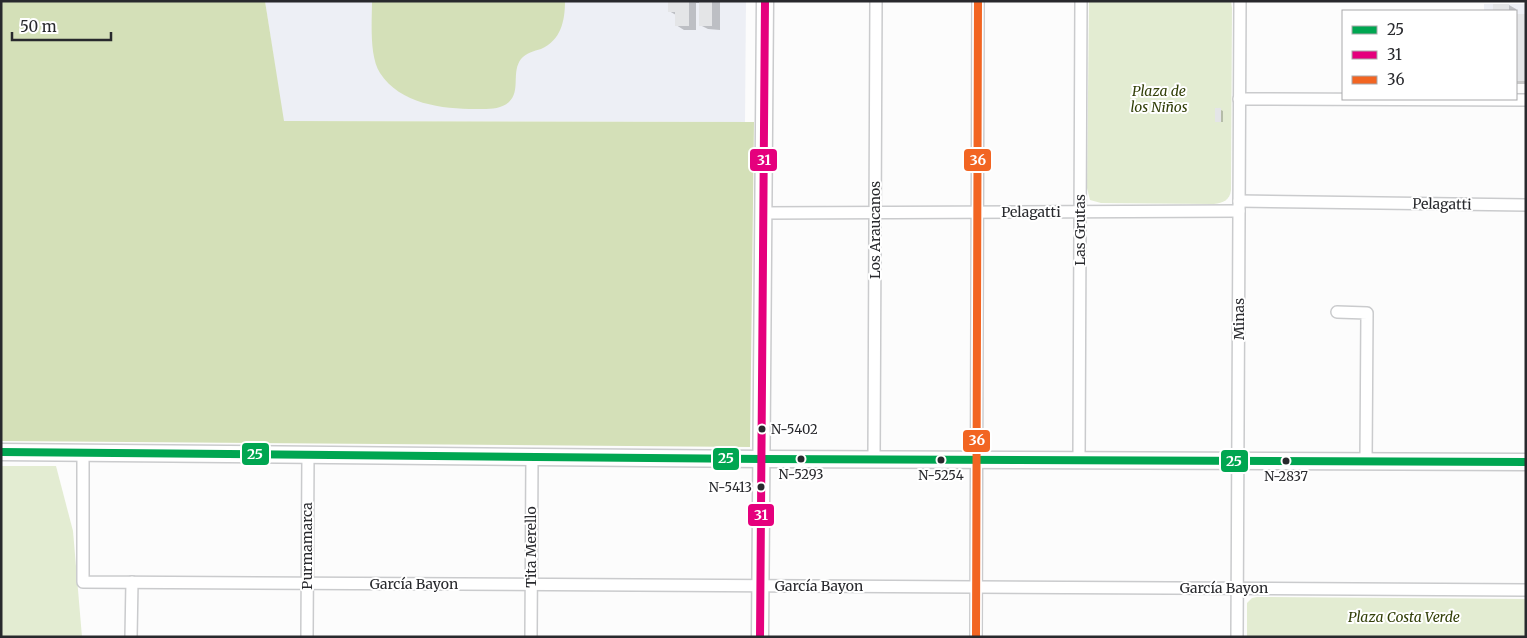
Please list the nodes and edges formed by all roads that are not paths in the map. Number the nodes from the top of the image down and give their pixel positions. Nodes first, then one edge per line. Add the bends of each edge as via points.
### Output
1 (765, 1) edge
2 (876, 1) edge
3 (978, 1) edge
4 (1081, 1) edge
5 (1240, 1) edge
6 (1240, 99) junction
7 (1342, 99) edge
8 (1526, 205) edge
9 (1239, 206) junction
10 (875, 212) junction
11 (978, 212) junction
12 (1080, 212) junction
13 (763, 213) junction
14 (1337, 312) dead end
15 (1, 452) edge
16 (83, 452) junction
17 (308, 454) junction
18 (532, 456) junction
19 (762, 459) junction
20 (874, 459) junction
21 (977, 459) junction
22 (1079, 459) junction
23 (1238, 460) junction
24 (1366, 461) junction
25 (1526, 462) edge
26 (132, 582) junction
27 (307, 583) junction
28 (531, 584) junction
29 (761, 586) junction
30 (976, 587) junction
31 (1238, 588) junction
32 (1526, 590) edge
33 (132, 637) edge
34 (307, 637) edge
35 (531, 637) edge
36 (760, 637) edge
37 (976, 637) edge
38 (1238, 637) edge

1 - 13 street
2 - 10 street, Los Araucanos
3 - 11 street
4 - 12 street, Las Grutas
5 - 6 street, Minas
6 - 7 street
6 - 9 street, Minas
8 - 9 street, Pelagatti
9 - 12 street, Pelagatti
9 - 23 street, Minas
10 - 11 street, Pelagatti
10 - 13 street, Pelagatti
10 - 20 street, Los Araucanos
11 - 12 street, Pelagatti
11 - 21 street
12 - 22 street, Las Grutas
13 - 19 street
14 - 24 street via 1367,313
15 - 16 street
16 - 17 street
16 - 26 street, García Bayon via 83,582
17 - 18 street
17 - 27 street, Purmamarca
18 - 19 street
18 - 28 street, Tita Merello
19 - 20 street
19 - 29 street
20 - 21 street
21 - 22 street
21 - 30 street
22 - 23 street
23 - 24 street
23 - 31 street, Minas
24 - 25 street
26 - 27 street, García Bayon
26 - 33 street
27 - 28 street, García Bayon
27 - 34 street, Purmamarca
28 - 29 street, García Bayon
28 - 35 street, Tita Merello
29 - 30 street, García Bayon
29 - 36 street
30 - 31 street, García Bayon
30 - 37 street
31 - 32 street, García Bayon
31 - 38 street, Minas

